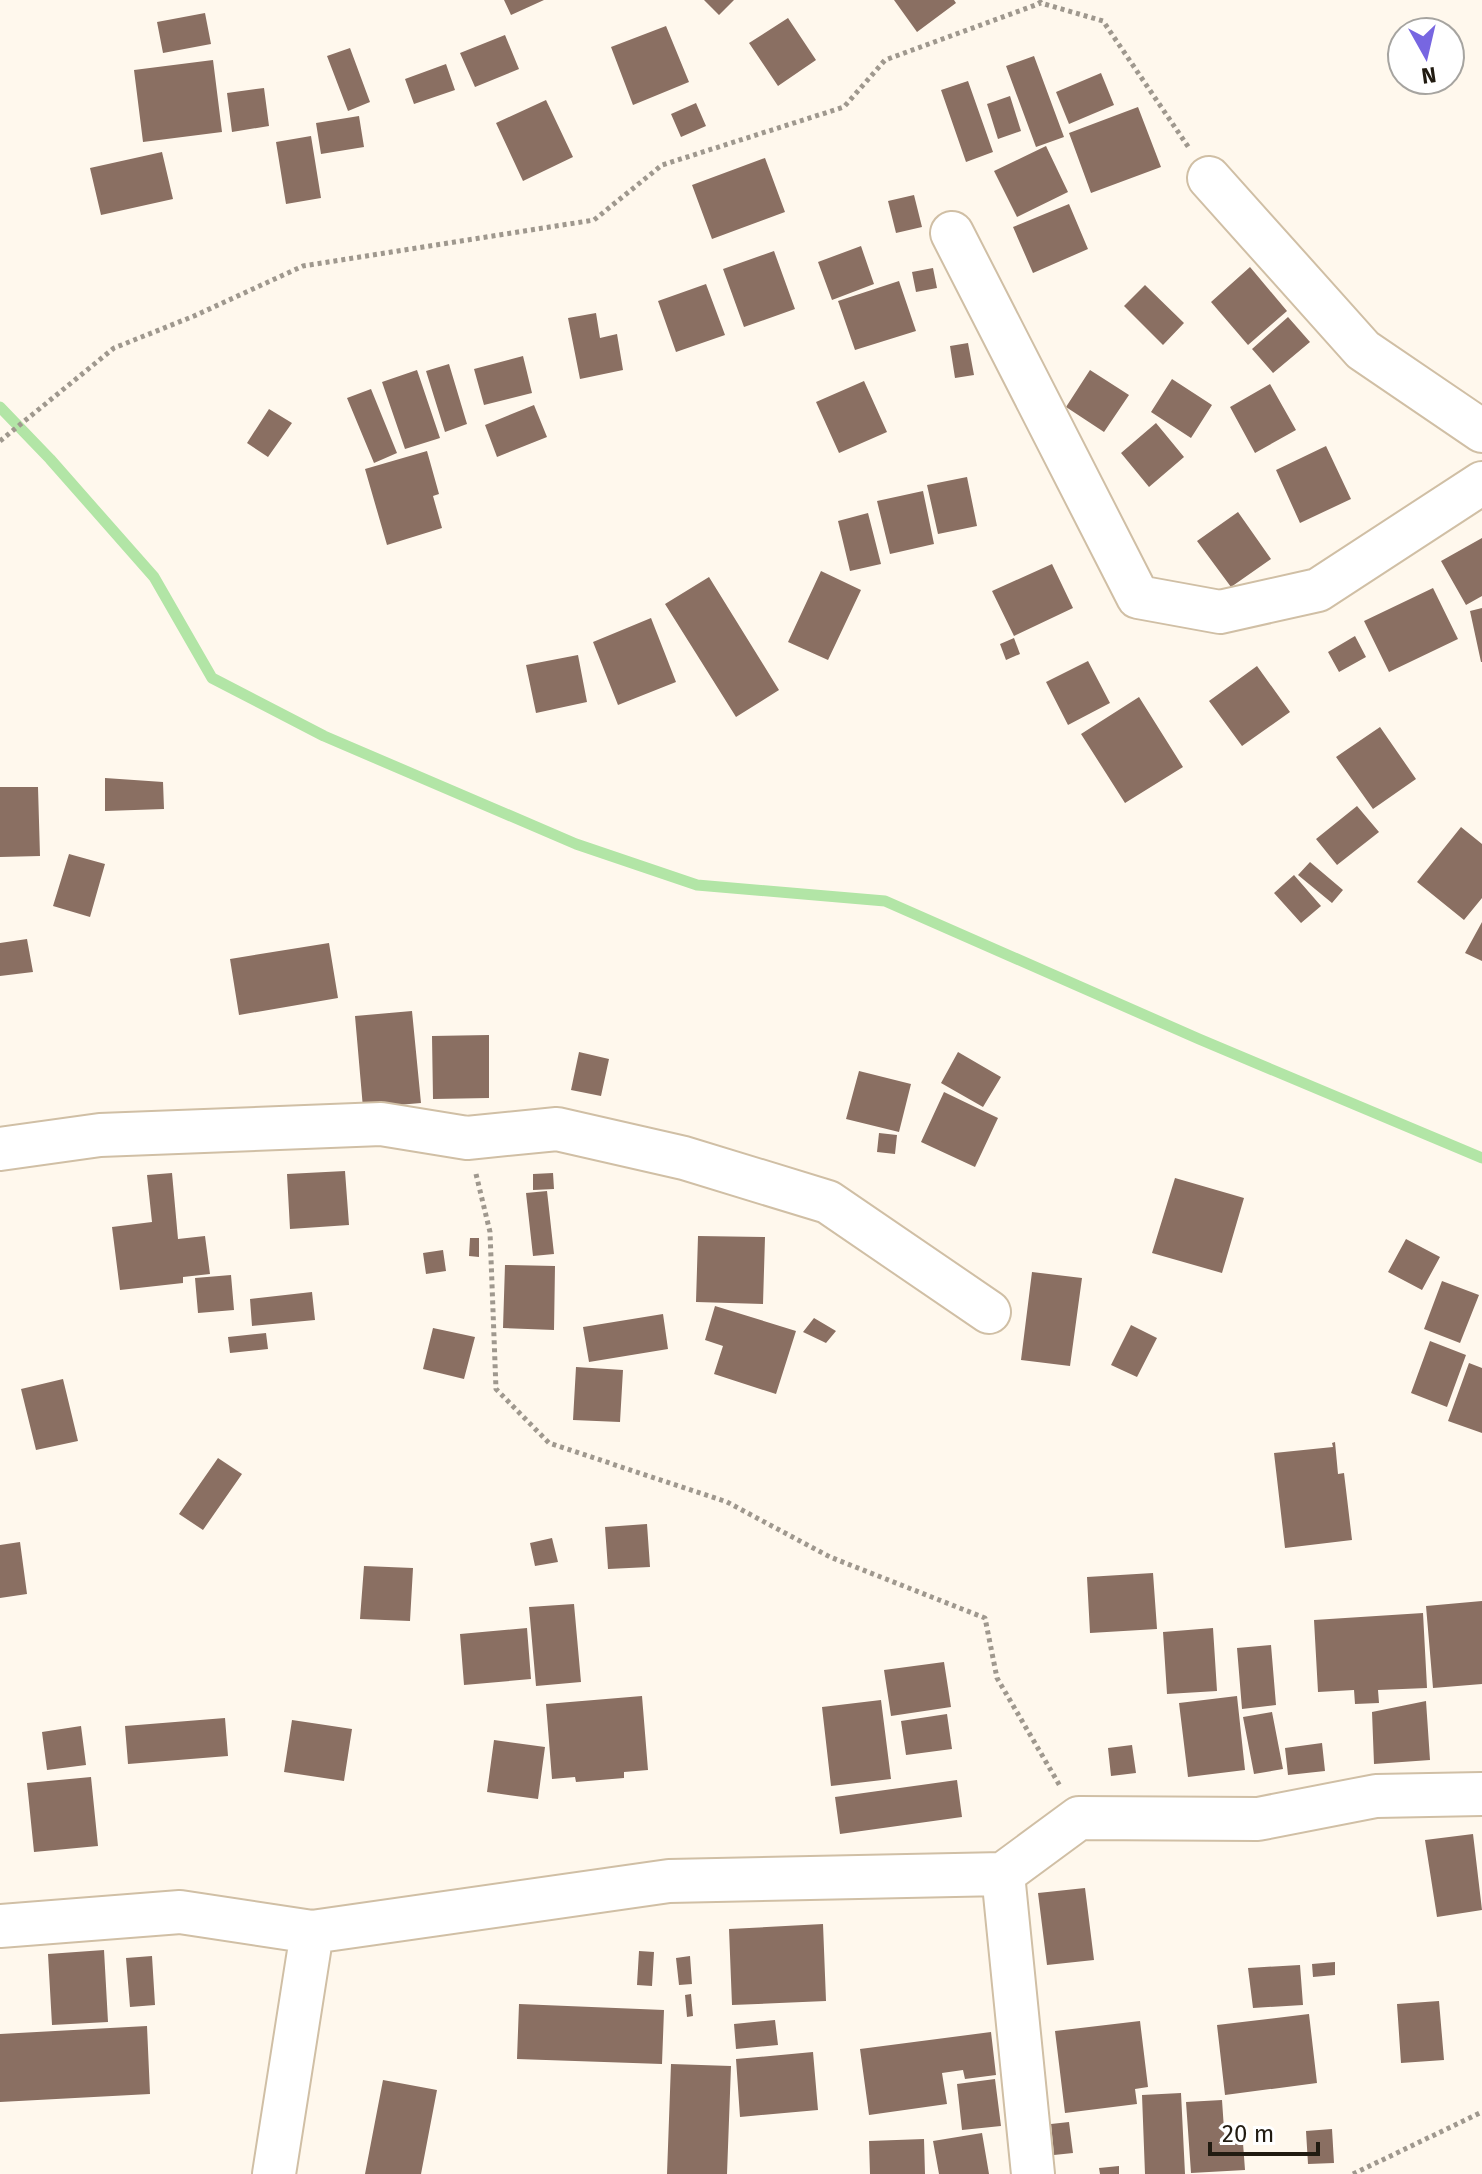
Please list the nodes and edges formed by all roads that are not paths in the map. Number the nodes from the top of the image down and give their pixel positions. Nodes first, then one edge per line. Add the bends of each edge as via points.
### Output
1 (1209, 178) road end
2 (952, 233) dead end
3 (1482, 431) edge
4 (1482, 483) edge
5 (0, 1149) edge
6 (989, 1312) dead end
7 (1482, 1794) edge
8 (1003, 1874) junction
9 (0, 1926) edge
10 (312, 1932) junction
11 (274, 2174) edge
12 (1033, 2174) edge

1 - 3 street via 1363,350
2 - 4 street via 1138,597 1220,612 1318,590
5 - 6 street via 100,1135 381,1124 467,1138 557,1129 684,1158 828,1202
7 - 8 street via 1376,1796 1258,1819 1079,1818
8 - 10 street via 669,1881
8 - 12 street
9 - 10 street via 180,1912
10 - 11 street

